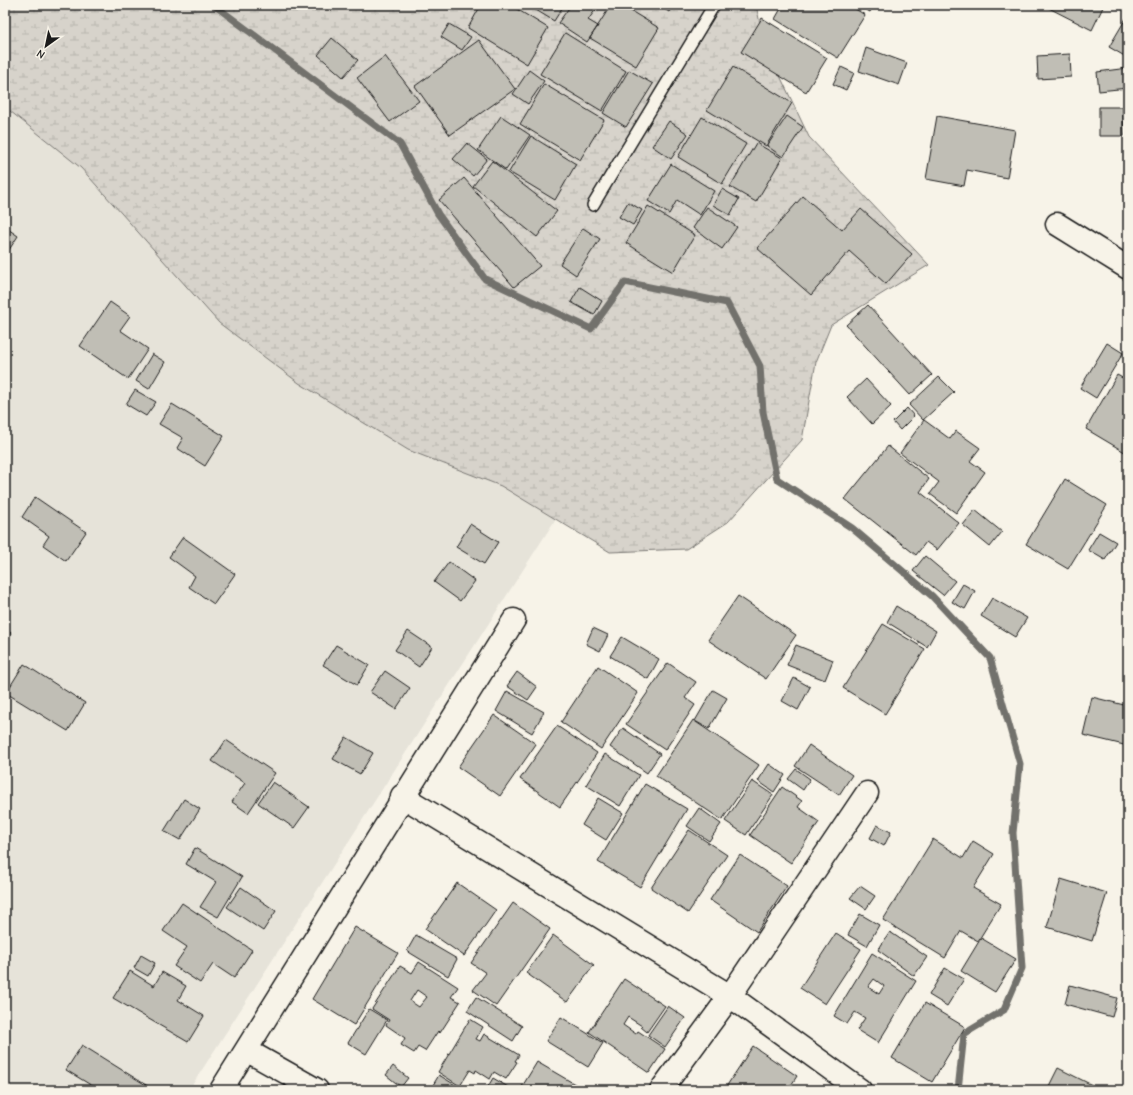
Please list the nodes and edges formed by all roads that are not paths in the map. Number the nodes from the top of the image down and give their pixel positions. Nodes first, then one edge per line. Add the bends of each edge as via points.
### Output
1 (714, 5) edge
2 (592, 206) dead end
3 (1057, 224) dead end
4 (1128, 268) edge
5 (514, 620) dead end
6 (867, 793) dead end
7 (402, 796) junction
8 (730, 996) junction
9 (246, 1050) junction
10 (221, 1090) edge
11 (317, 1090) edge
12 (661, 1090) edge
13 (860, 1090) edge

1 - 2 lane
3 - 4 street
5 - 7 street
6 - 8 street
7 - 8 street
7 - 9 street
8 - 12 street
8 - 13 street
9 - 10 street
9 - 11 street

